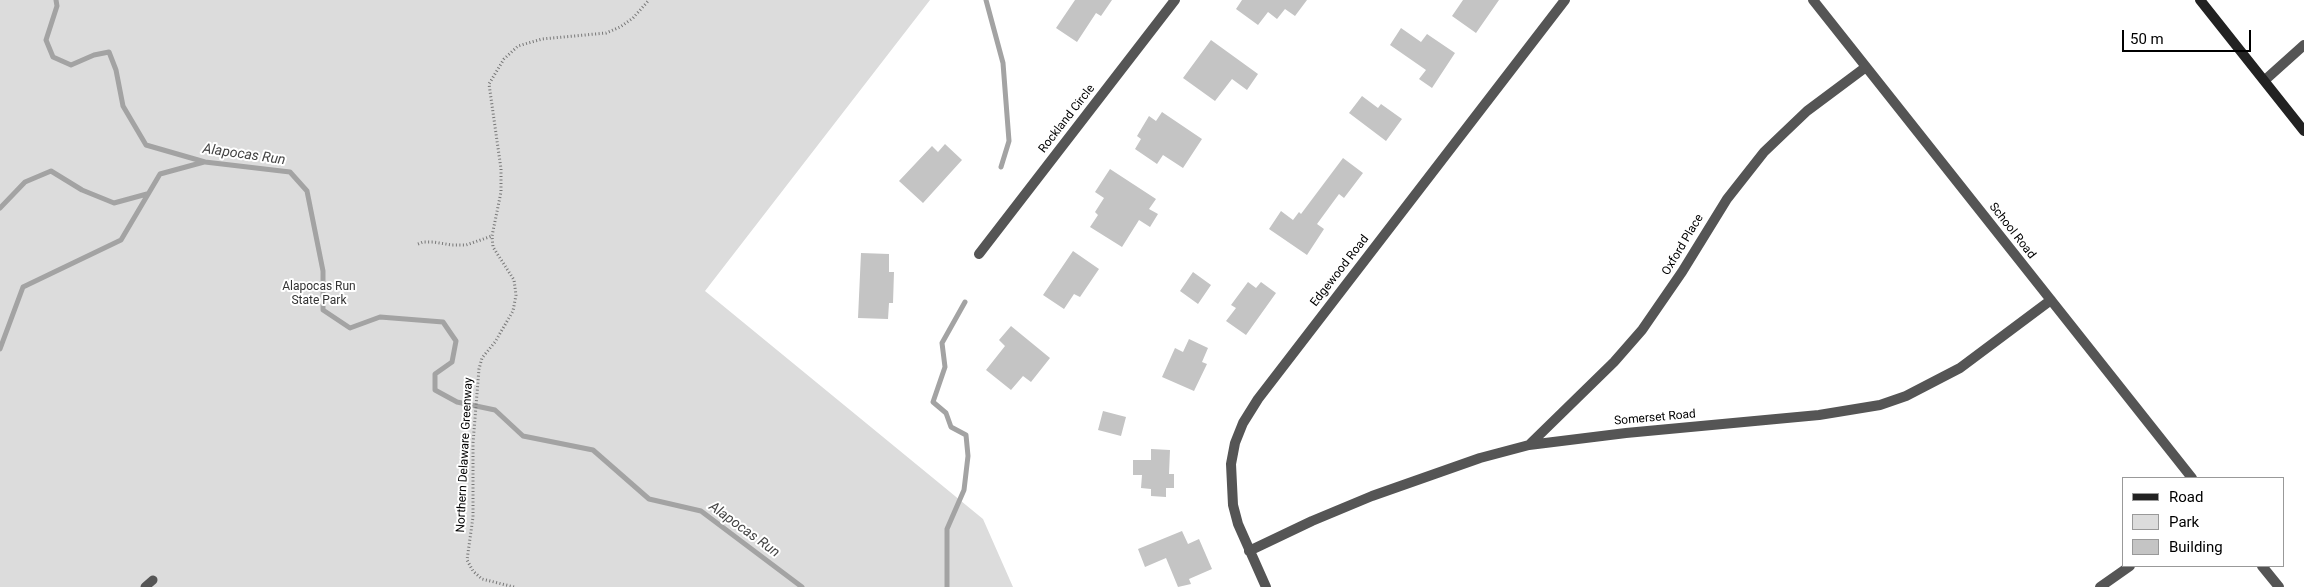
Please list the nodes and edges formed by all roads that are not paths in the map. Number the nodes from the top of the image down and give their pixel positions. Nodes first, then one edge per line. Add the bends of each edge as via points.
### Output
1 (1175, 0) edge
2 (1564, 0) edge
3 (1813, 0) edge
4 (2200, 0) edge
5 (2304, 45) edge
6 (1866, 67) junction
7 (2265, 80) junction
8 (2304, 130) edge
9 (979, 254) dead end
10 (2051, 300) junction
11 (1529, 445) junction
12 (2191, 477) edge
13 (1249, 551) junction
14 (2129, 567) edge
15 (2263, 567) edge
16 (153, 580) dead end
17 (145, 587) edge
18 (1266, 587) edge
19 (2100, 587) edge
20 (2279, 587) edge

1 - 9 street, Rockland Circle
2 - 13 street, Edgewood Road via 1258,399 1243,423 1231,464 1231,488 1238,524
3 - 6 street, School Road
4 - 7 street
5 - 7 street
6 - 10 street, School Road
6 - 11 street, Oxford Place via 1807,111 1764,152 1727,199 1642,330
7 - 8 street
10 - 11 street, Somerset Road via 1960,368 1906,396 1880,405 1819,415
10 - 12 street, School Road
11 - 13 street, Somerset Road via 1480,458 1372,496
13 - 18 street, Edgewood Road
14 - 19 street
15 - 20 street
16 - 17 lane

